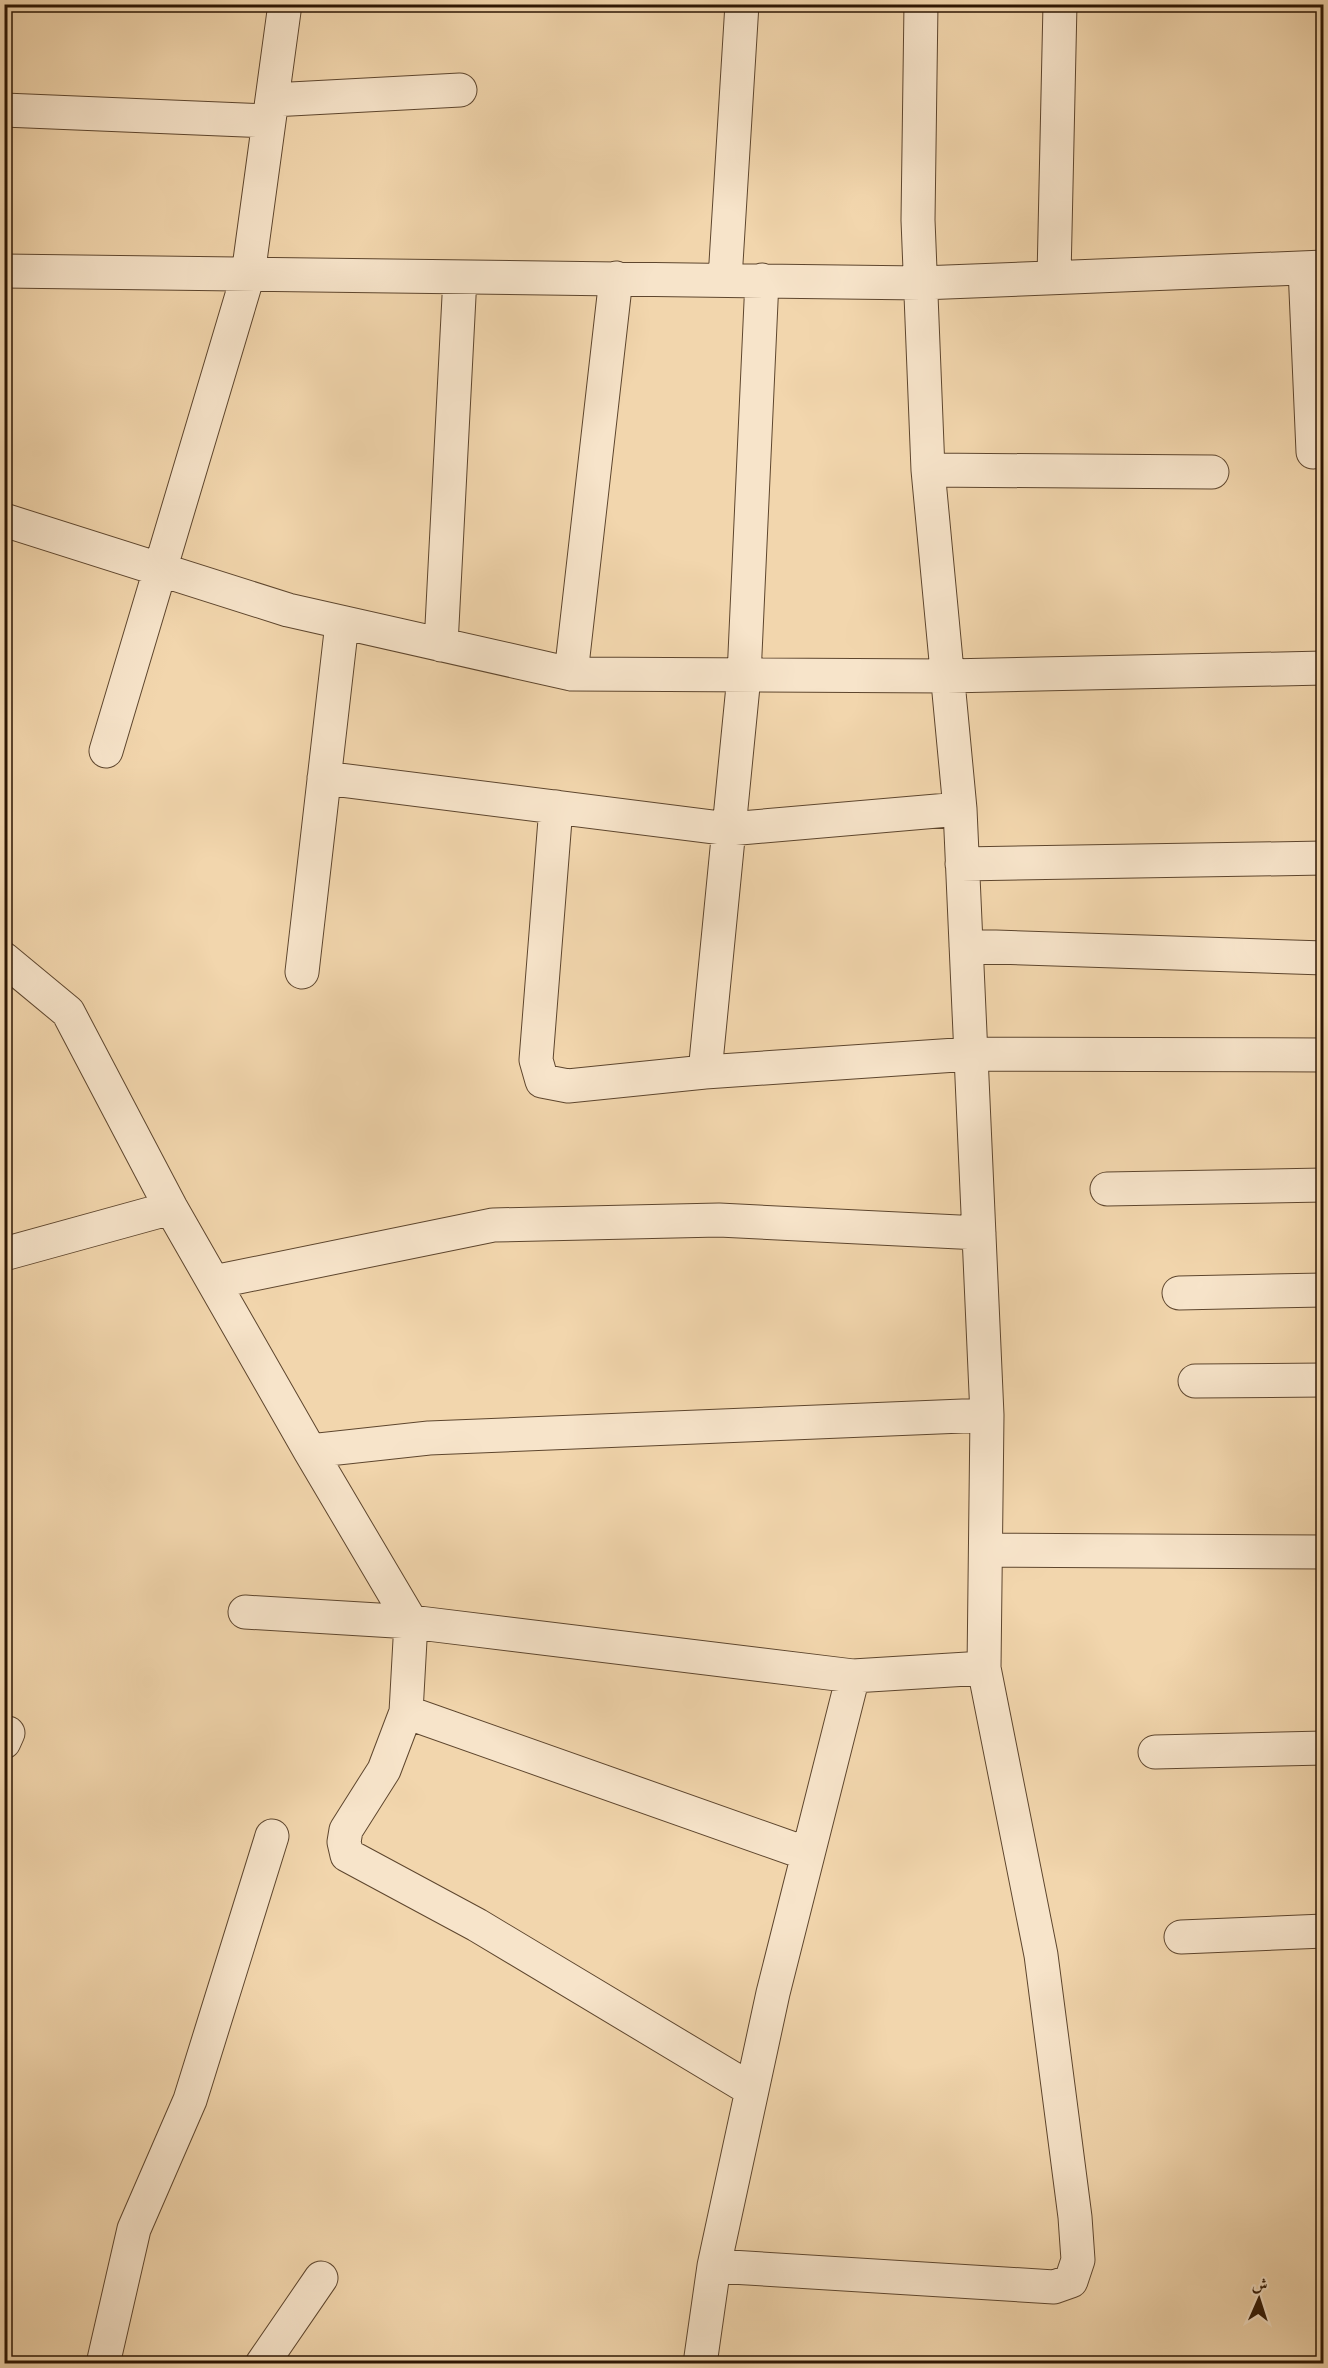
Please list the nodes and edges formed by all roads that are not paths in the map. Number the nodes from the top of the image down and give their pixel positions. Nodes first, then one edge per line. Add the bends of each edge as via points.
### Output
1 (285, 4) edge
2 (742, 4) edge
3 (921, 4) edge
4 (1060, 4) edge
5 (460, 90) dead end
6 (4, 110) edge
7 (270, 111) junction
8 (1314, 267) edge
9 (4, 271) edge
10 (248, 276) junction
11 (459, 277) junction
12 (1054, 277) junction
13 (615, 278) junction
14 (725, 279) junction
15 (762, 280) junction
16 (921, 283) junction
17 (1313, 452) dead end
18 (928, 470) junction
19 (1212, 472) dead end
20 (4, 520) edge
21 (160, 569) junction
22 (342, 623) junction
23 (441, 645) junction
24 (1323, 668) edge
25 (571, 674) junction
26 (744, 676) junction
27 (947, 676) junction
28 (106, 752) dead end
29 (324, 778) junction
30 (556, 807) junction
31 (960, 809) junction
32 (729, 829) junction
33 (1323, 858) edge
34 (962, 864) junction
35 (966, 946) junction
36 (1323, 958) edge
37 (4, 959) edge
38 (302, 972) dead end
39 (971, 1053) junction
40 (1323, 1055) edge
41 (705, 1072) junction
42 (1323, 1185) edge
43 (1107, 1189) dead end
44 (171, 1208) junction
45 (979, 1233) junction
46 (4, 1254) edge
47 (214, 1282) junction
48 (1323, 1290) edge
49 (1179, 1293) dead end
50 (1323, 1380) edge
51 (1196, 1381) dead end
52 (987, 1415) junction
53 (310, 1451) junction
54 (986, 1550) junction
55 (1323, 1552) edge
56 (245, 1612) dead end
57 (411, 1622) junction
58 (984, 1668) junction
59 (853, 1676) junction
60 (406, 1712) junction
61 (1323, 1748) edge
62 (1155, 1752) dead end
63 (272, 1836) dead end
64 (808, 1854) junction
65 (1323, 1931) edge
66 (1181, 1937) dead end
67 (752, 2090) junction
68 (714, 2266) junction
69 (321, 2278) dead end
70 (103, 2364) edge
71 (262, 2364) edge
72 (700, 2364) edge

1 - 7 street
2 - 14 street
3 - 16 street via 918,220
4 - 12 street
5 - 7 street
6 - 7 street
7 - 10 street
8 - 12 street
8 - 17 street
9 - 10 street
10 - 11 street
10 - 21 street
11 - 13 street
11 - 23 street
12 - 16 street
13 - 14 street
13 - 25 street
14 - 15 street
15 - 16 street
15 - 26 street
16 - 18 street
18 - 19 street
18 - 27 street
20 - 21 street
21 - 22 street
21 - 28 street
22 - 23 street
22 - 29 street
23 - 25 street
24 - 27 street
25 - 26 street
26 - 27 street
26 - 32 street
27 - 31 street
29 - 30 street
29 - 38 street
30 - 32 street
30 - 41 street via 536,1060 542,1081 568,1086
31 - 32 street
31 - 34 street
32 - 41 street
33 - 34 street
34 - 35 street
35 - 36 street
35 - 39 street
37 - 44 street via 68,1012
39 - 40 street
39 - 41 street
39 - 45 street
42 - 43 street
44 - 46 street
44 - 47 street
45 - 47 street via 719,1220 493,1225
45 - 52 street
47 - 53 street
48 - 49 street
50 - 51 street
52 - 53 street via 429,1438
52 - 54 street
53 - 57 street
54 - 55 street
54 - 58 street
56 - 57 street
57 - 59 street
57 - 60 street
58 - 59 street
58 - 68 street via 1041,1955 1076,2217 1078,2260 1071,2281 1054,2287
59 - 64 street
60 - 64 street
60 - 67 street via 384,1770 346,1830 347,1855 477,1925
61 - 62 street
63 - 70 street via 190,2100 134,2229
64 - 67 street
65 - 66 street
67 - 68 street
68 - 72 street
69 - 71 street

